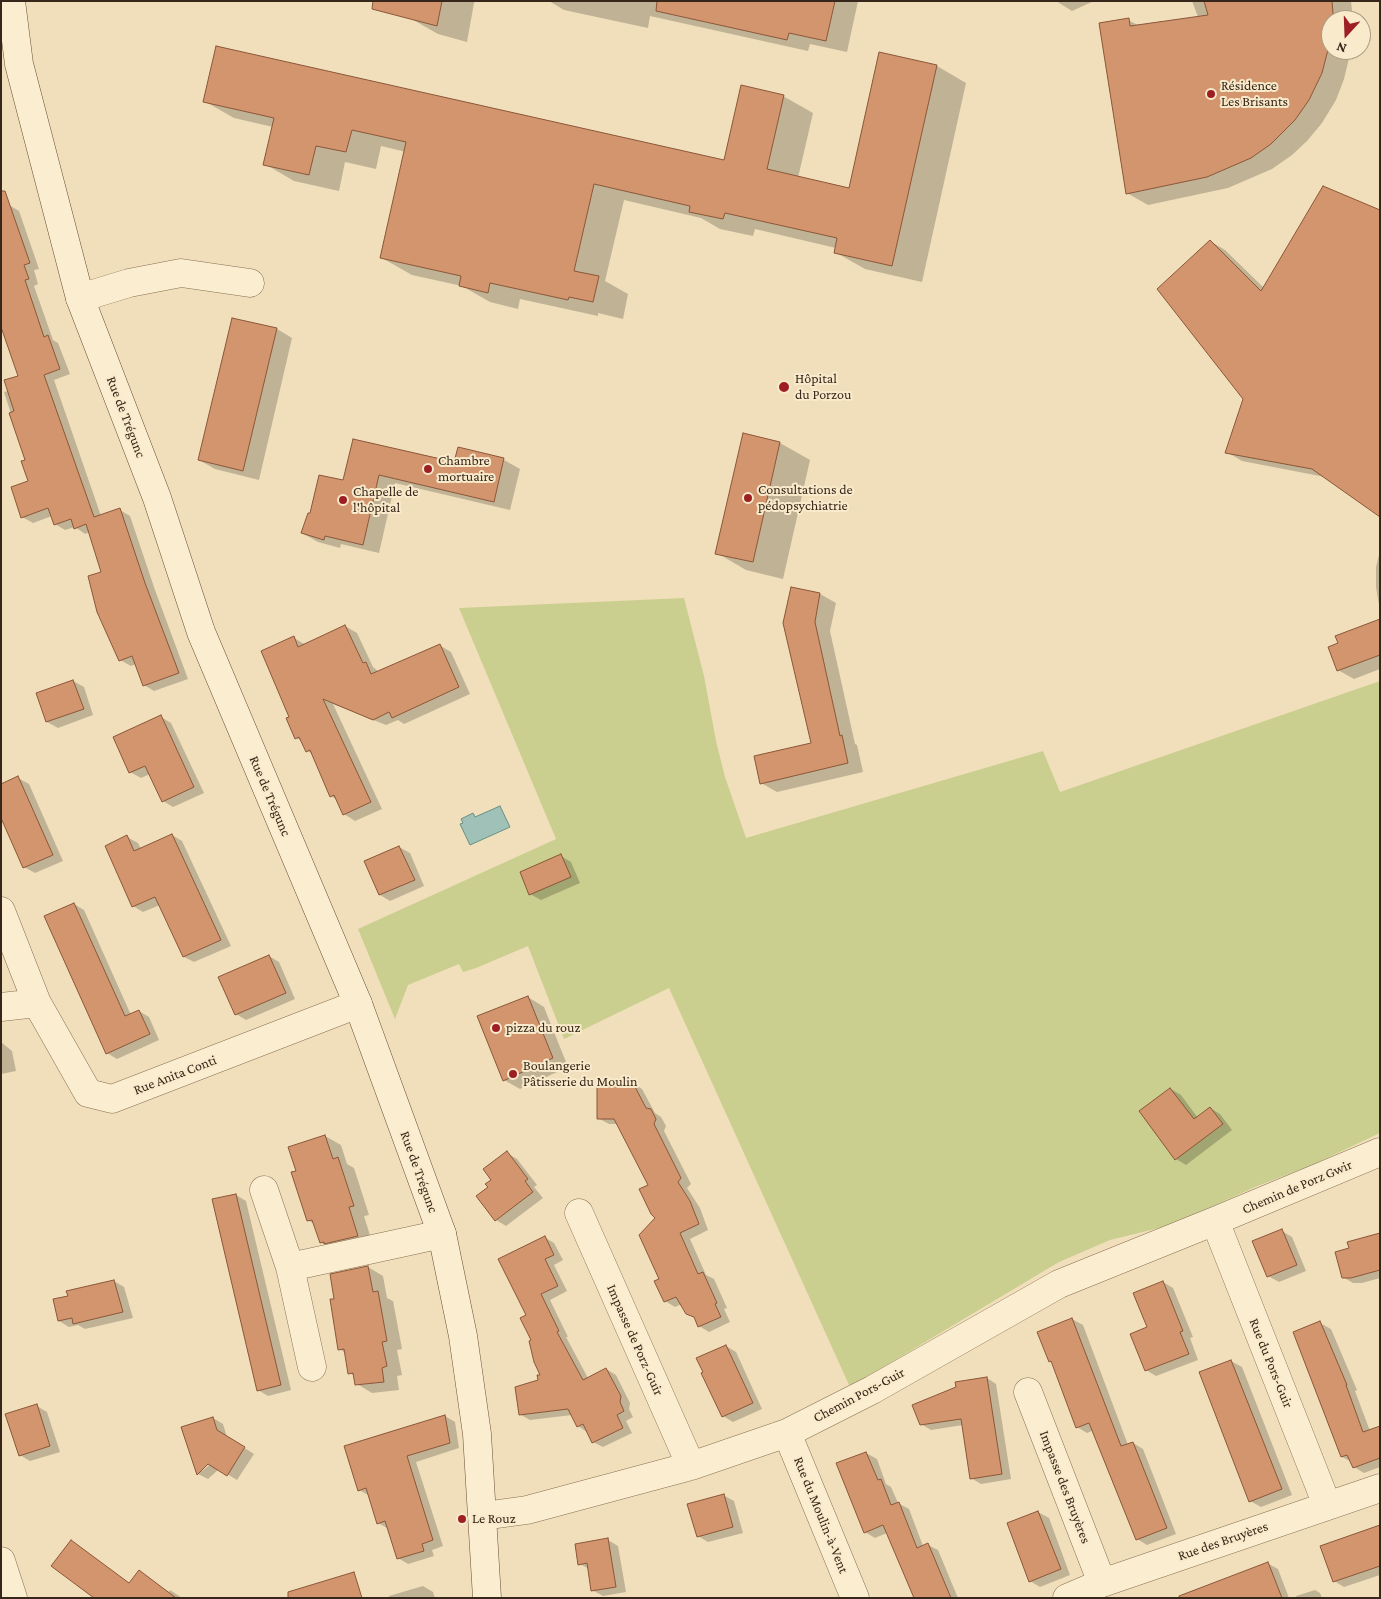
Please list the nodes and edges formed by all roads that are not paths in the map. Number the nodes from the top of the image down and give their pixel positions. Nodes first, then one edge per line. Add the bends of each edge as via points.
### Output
1 (8, 17) edge
2 (250, 283) dead end
3 (80, 298) junction
4 (1, 911) edge
5 (37, 1003) junction
6 (358, 1004) junction
7 (1, 1008) edge
8 (1380, 1152) edge
9 (264, 1190) dead end
10 (579, 1213) dead end
11 (1215, 1221) junction
12 (442, 1234) junction
13 (290, 1267) junction
14 (312, 1367) dead end
15 (1028, 1392) dead end
16 (787, 1433) junction
17 (691, 1466) junction
18 (1380, 1488) edge
19 (1327, 1505) junction
20 (483, 1516) junction
21 (1, 1561) edge
22 (1102, 1582) junction
23 (13, 1598) edge
24 (487, 1598) edge
25 (855, 1598) edge
26 (1067, 1598) edge

1 - 3 street, Rue de Trégunc
2 - 3 street via 181,273 129,283
3 - 6 street, Rue de Trégunc via 157,498 201,632
4 - 5 street, Rue Anita Conti
5 - 6 street, Rue Anita Conti via 88,1093 112,1099
5 - 7 street
6 - 12 street, Rue de Trégunc
8 - 11 street, Chemin de Porz Gwir
9 - 13 street
10 - 17 street, Impasse de Porz-Guir
11 - 16 street, Chemin Pors-Guir via 1059,1284 872,1390
11 - 19 street, Rue du Pors-Guir
12 - 13 street
12 - 20 street, Rue de Trégunc via 463,1336 477,1434
13 - 14 street
15 - 22 street, Impasse des Bruyères
16 - 17 street, Chemin Pors-Guir
16 - 25 street, Rue du Moulin-à-Vent
17 - 20 street, Chemin Pors-Guir via 527,1510
18 - 19 street, Rue des Bruyères
19 - 22 street, Rue des Bruyères
20 - 24 street, Rue de Trégunc
21 - 23 street
22 - 26 street, Rue des Bruyères

